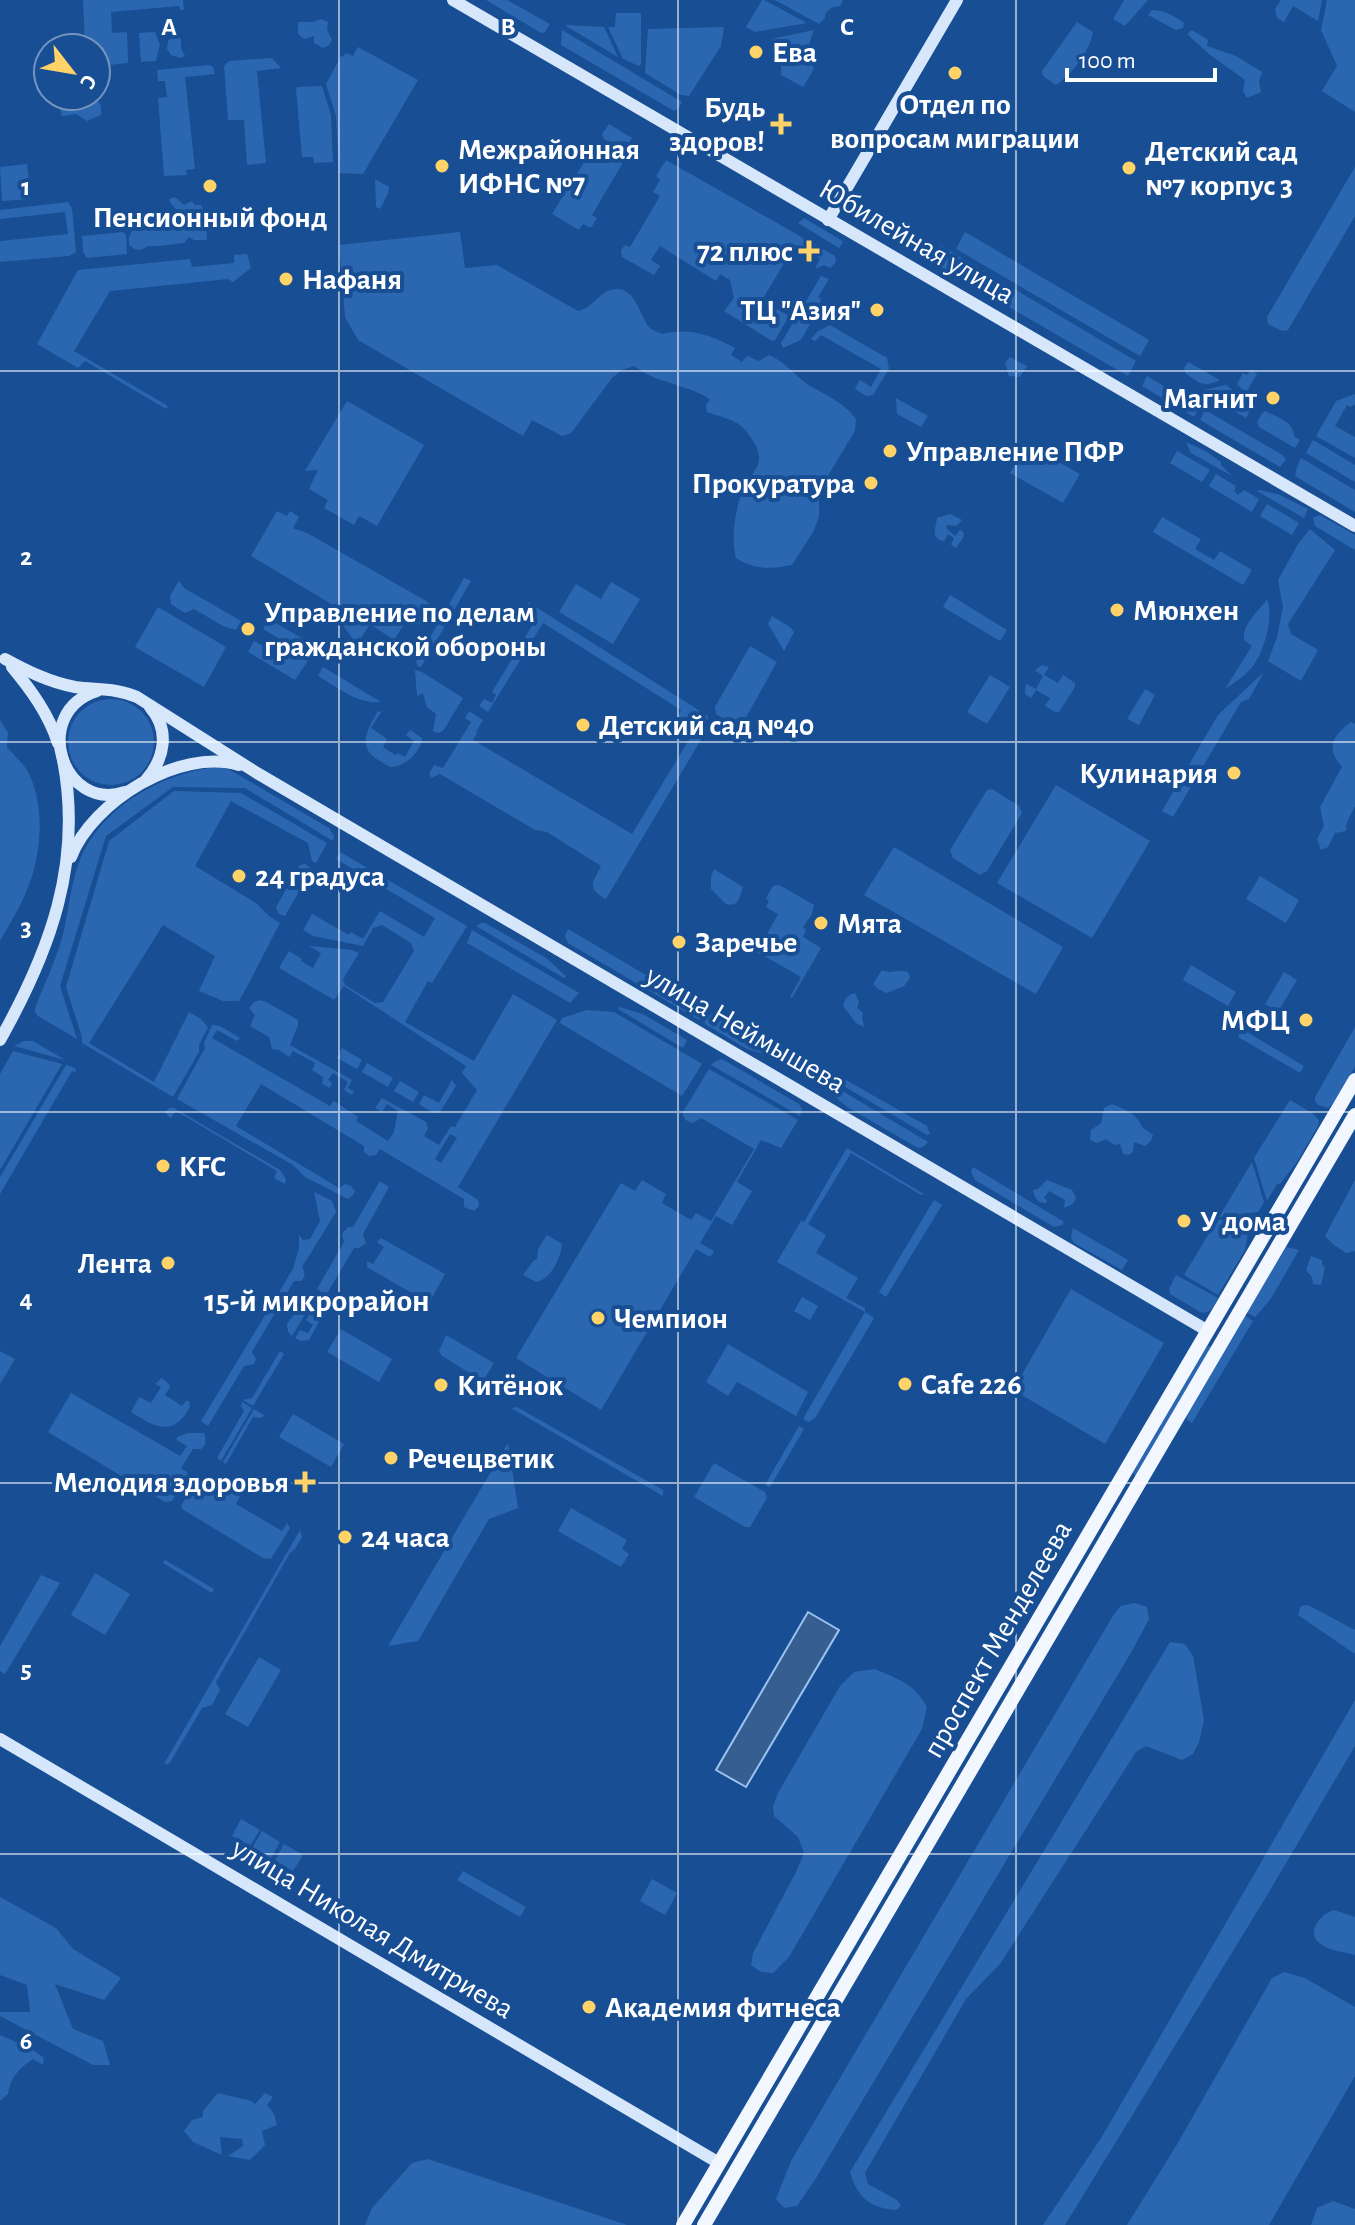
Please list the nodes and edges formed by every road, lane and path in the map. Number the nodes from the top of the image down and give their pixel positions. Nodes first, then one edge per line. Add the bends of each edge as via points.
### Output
1 (453, 0) edge
2 (957, 0) edge
3 (828, 220) junction
4 (1355, 526) edge
5 (3, 656) edge
6 (108, 690) junction
7 (143, 700) junction
8 (61, 755) junction
9 (257, 773) junction
10 (138, 786) junction
11 (65, 875) junction
12 (0, 1040) edge
13 (1355, 1080) edge
14 (1355, 1115) edge
15 (1208, 1331) junction
16 (1223, 1340) junction
17 (1122, 1479) junction
18 (1137, 1488) junction
19 (0, 1739) edge
20 (719, 2163) junction
21 (683, 2225) edge
22 (704, 2225) edge

1 - 3 main road, Юбилейная улица
2 - 3 main road
3 - 4 main road, Юбилейная улица
5 - 6 main road via 48,680
5 - 8 main road via 45,711
6 - 7 main road
6 - 8 main road via 73,704 62,724
7 - 9 main road
7 - 10 main road via 159,719 163,739 158,763
8 - 10 main road via 86,788 118,794
8 - 11 main road via 70,817
9 - 10 main road via 210,761 180,767
9 - 15 main road, улица Неймышева
10 - 11 main road via 90,825
11 - 12 main road via 46,944
13 - 15 main road, проспект Менделеева
14 - 16 main road, проспект Менделеева
15 - 16 main road
15 - 17 main road, проспект Менделеева
16 - 18 main road, проспект Менделеева
17 - 18 main road
17 - 20 main road, проспект Менделеева
18 - 22 main road, проспект Менделеева
19 - 20 main road, улица Николая Дмитриева
20 - 21 main road, проспект Менделеева

